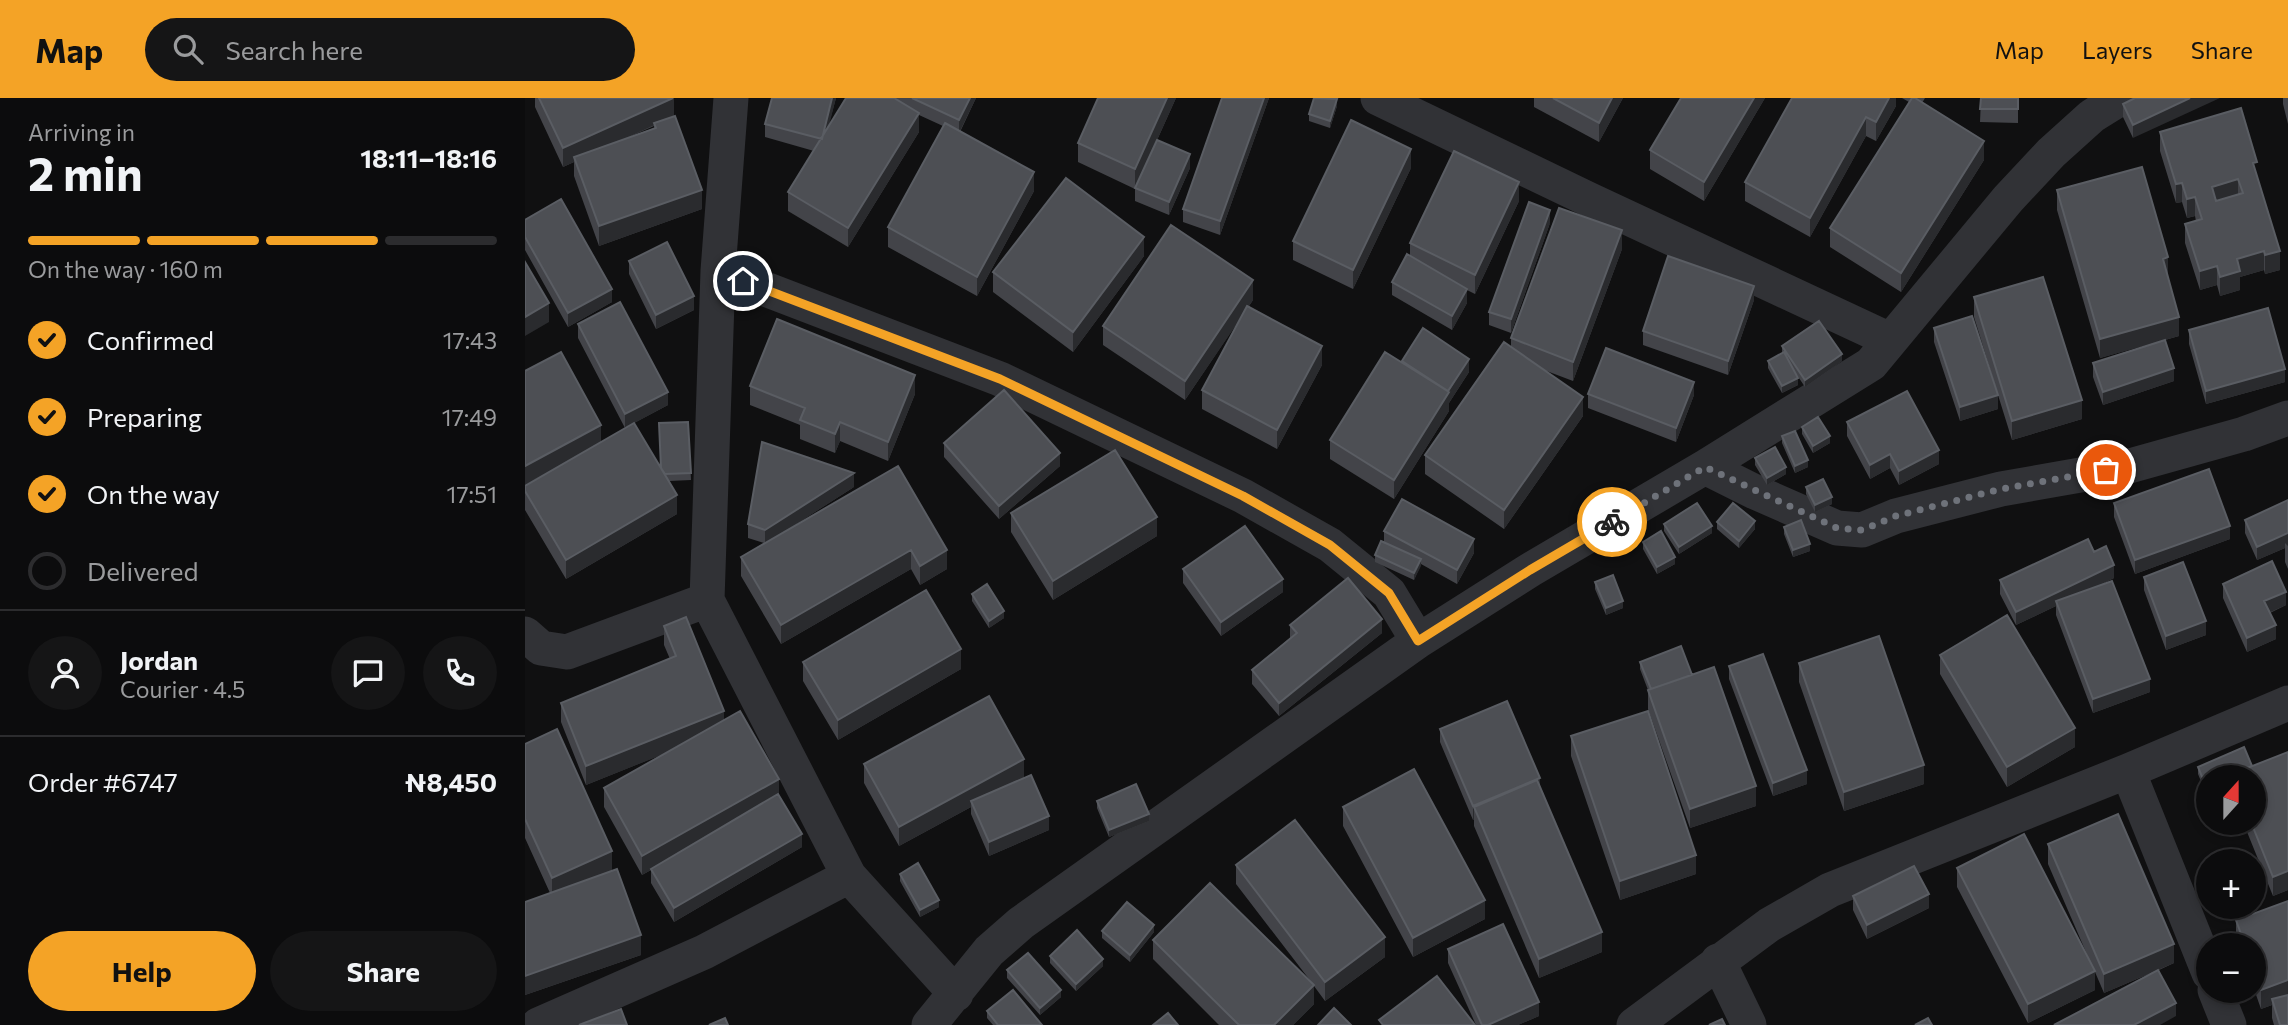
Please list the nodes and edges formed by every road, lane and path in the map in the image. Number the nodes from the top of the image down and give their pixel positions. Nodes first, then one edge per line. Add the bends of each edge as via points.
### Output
1 (731, 98) edge
2 (1378, 98) edge
3 (2121, 98) edge
4 (718, 271) junction
5 (1890, 340) junction
6 (2288, 418) edge
7 (1705, 467) junction
8 (707, 600) junction
9 (525, 634) edge
10 (1418, 641) junction
11 (2288, 703) edge
12 (2128, 771) junction
13 (849, 876) junction
14 (2196, 941) edge
15 (1718, 961) junction
16 (956, 994) junction
17 (2220, 1003) edge
18 (538, 1025) edge
19 (929, 1025) edge
20 (1634, 1025) edge
21 (1749, 1025) edge
22 (2229, 1025) edge

1 - 4 street
2 - 5 street
3 - 5 street via 2092,116 2051,153
4 - 8 street
4 - 10 street via 1000,379 1243,496 1330,545 1389,593
5 - 7 street via 1871,364
6 - 7 street via 2126,467 2001,489 1896,516 1862,530 1837,528
7 - 10 street
8 - 9 street via 567,652 541,648
8 - 13 street
10 - 16 street via 1021,923 989,951
11 - 12 street
12 - 14 street
12 - 15 street via 1830,890
13 - 16 street
13 - 18 street via 704,952
15 - 20 street
15 - 21 street
16 - 19 street
17 - 22 street

